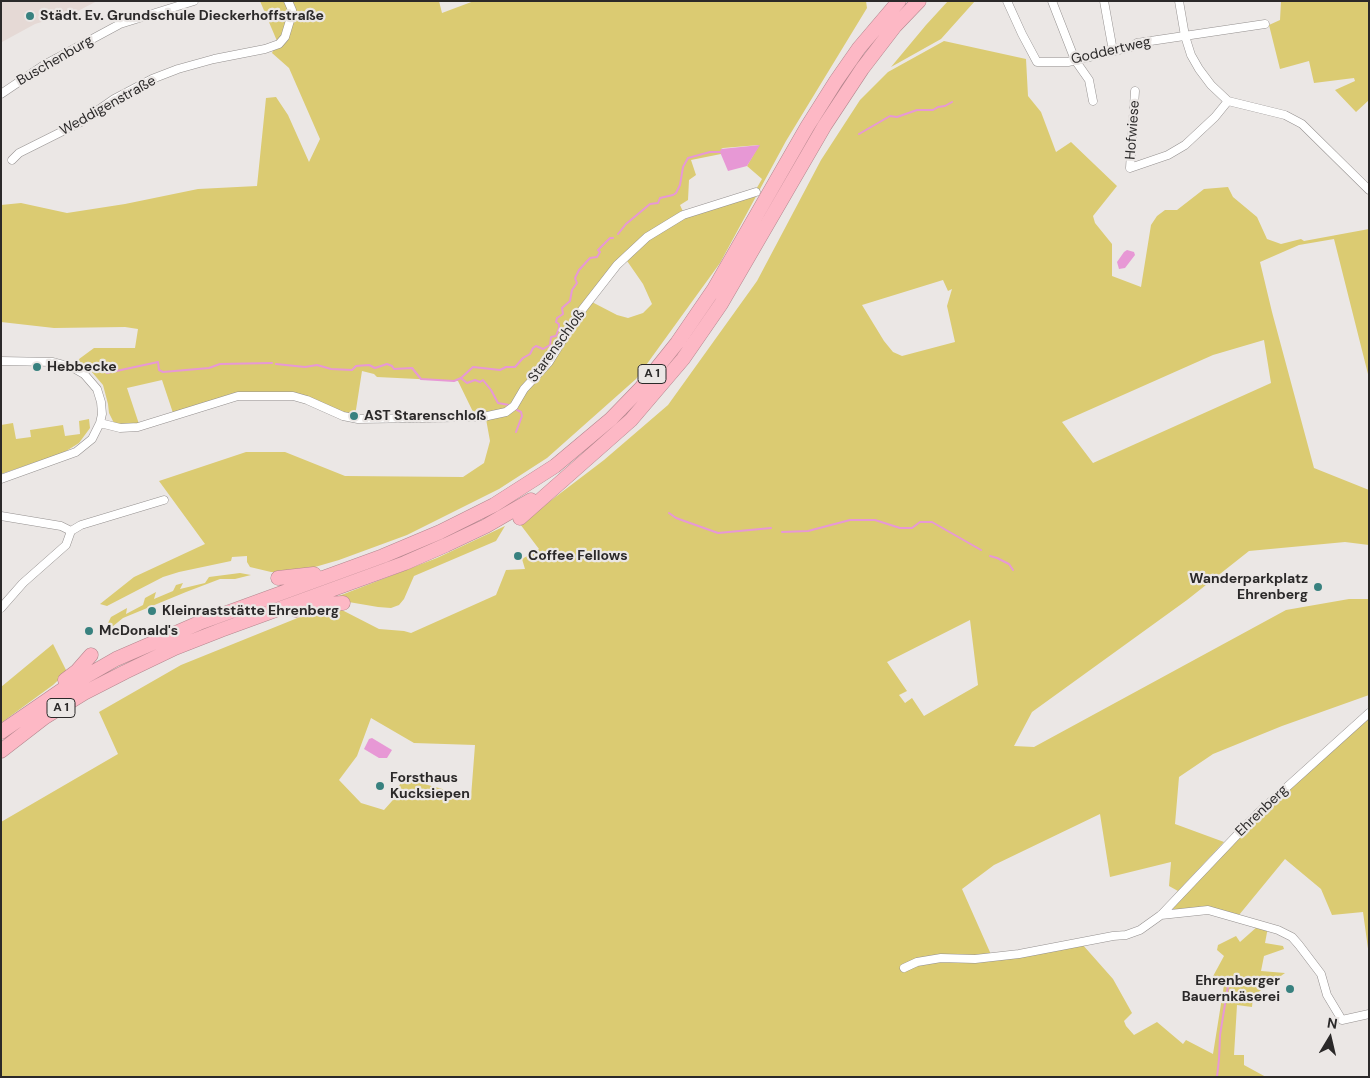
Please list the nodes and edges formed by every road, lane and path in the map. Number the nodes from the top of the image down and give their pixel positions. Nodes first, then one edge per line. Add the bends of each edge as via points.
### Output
1 (194, 1) edge
2 (288, 1) edge
3 (899, 1) edge
4 (919, 1) edge
5 (1007, 1) edge
6 (1052, 1) edge
7 (1104, 1) edge
8 (1179, 1) edge
9 (1265, 24) dead end
10 (1185, 36) junction
11 (1113, 50) junction
12 (1075, 60) junction
13 (1135, 92) dead end
14 (1, 94) edge
15 (1228, 101) junction
16 (1093, 102) dead end
17 (12, 160) dead end
18 (1369, 190) edge
19 (760, 196) junction
20 (1, 361) edge
21 (100, 423) junction
22 (1, 479) edge
23 (558, 483) junction
24 (164, 500) dead end
25 (1, 516) edge
26 (520, 518) dead end
27 (71, 531) junction
28 (335, 573) junction
29 (278, 578) dead end
30 (343, 603) dead end
31 (1, 608) edge
32 (263, 614) junction
33 (91, 655) dead end
34 (34, 707) junction
35 (1369, 713) edge
36 (1, 732) edge
37 (1, 750) edge
38 (1161, 915) junction
39 (904, 968) dead end
40 (1369, 1014) edge

1 - 14 street, Buschenburg via 120,24 44,65
2 - 17 street, Weddigenstraße via 291,17 285,37 279,44 265,50 214,59 152,79 75,125 19,153
3 - 19 highway, A 1 via 859,48 780,174
4 - 23 highway, A 1 via 862,69 825,125 721,304 683,359 631,420
5 - 12 street, Goddertweg via 1037,62
6 - 12 street
7 - 11 street
8 - 10 street
9 - 10 street, Goddertweg
10 - 11 street, Goddertweg
10 - 15 street via 1199,69
11 - 12 street, Goddertweg
12 - 16 street via 1089,80
13 - 15 street, Hofwiese via 1130,168 1168,155 1185,145
15 - 18 street via 1285,115 1302,124
19 - 21 street, Starenschloß via 683,215 647,238 617,264 578,315 549,362 506,412 483,418 358,419 293,396 238,396 138,427 120,428
19 - 28 highway, A 1 via 714,289 677,344 611,419 555,466 494,505 440,532
20 - 21 street via 53,362 84,374 97,390 101,402
21 - 22 street via 92,439 76,452
23 - 26 highway
23 - 32 highway, A 1 via 486,526 446,545
24 - 27 street via 81,524
25 - 27 street via 61,526
27 - 31 street via 66,545 23,582
28 - 29 highway
28 - 34 highway, A 1 via 157,640 116,659
30 - 32 highway
32 - 37 highway, A 1 via 175,648 84,693
33 - 34 highway
34 - 36 highway, A 1
35 - 38 street, Ehrenberg via 1257,814
38 - 39 street, Ehrenberg via 1140,930 1126,935 991,958 941,958
38 - 40 street, Ehrenberg via 1208,910 1278,930 1292,938 1322,974 1327,995 1342,1020

